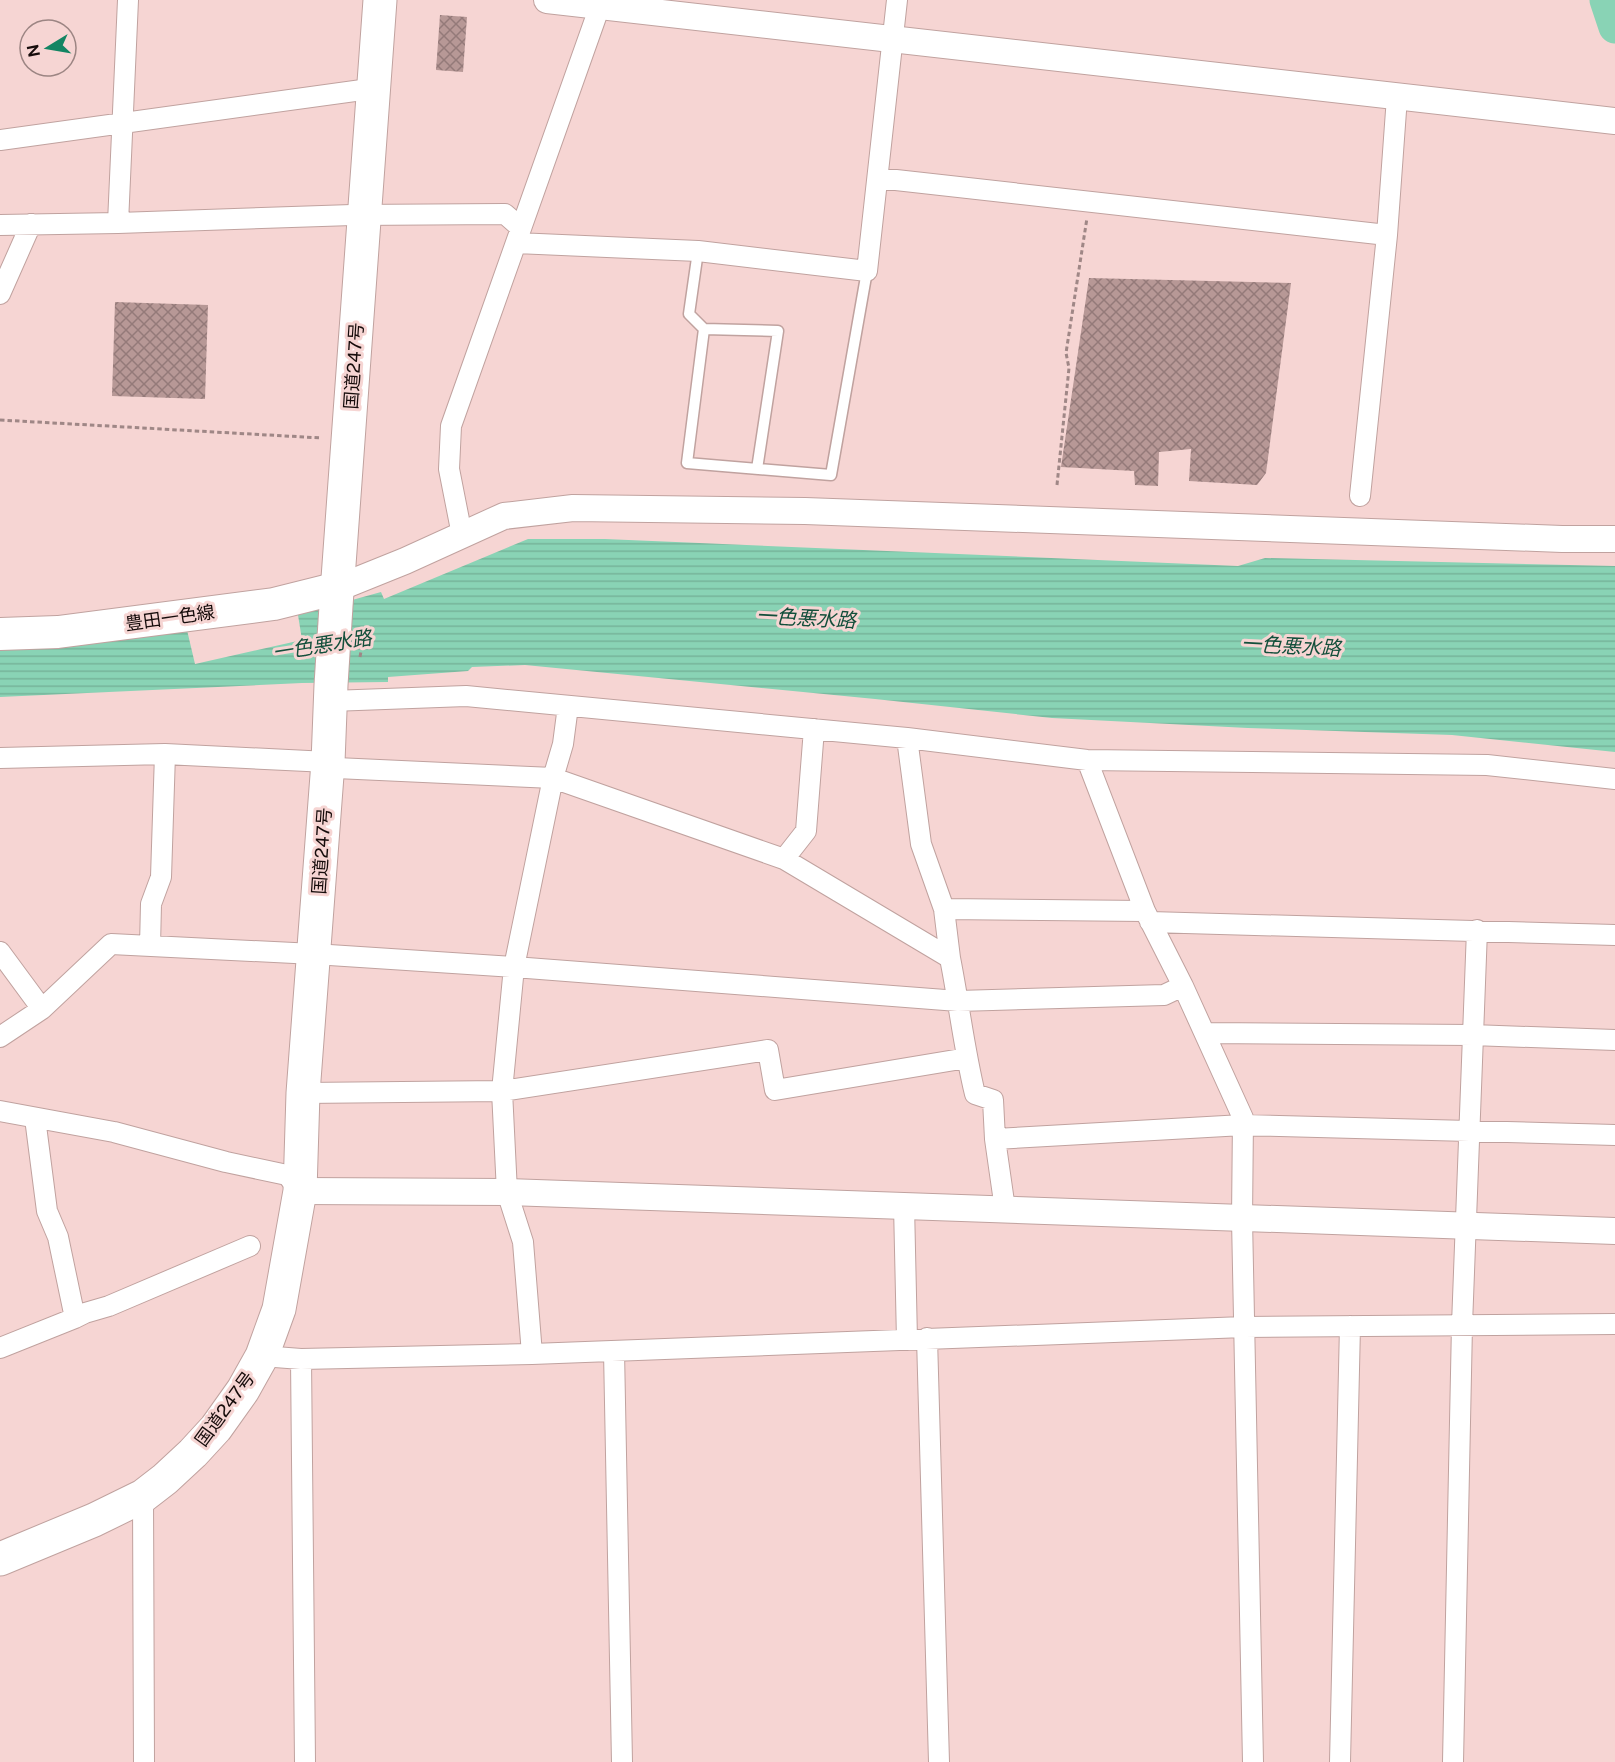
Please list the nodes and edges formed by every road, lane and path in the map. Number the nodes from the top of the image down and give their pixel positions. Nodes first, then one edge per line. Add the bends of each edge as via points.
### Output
1 (128, 0) edge
2 (380, 0) edge
3 (548, 0) edge
4 (897, 0) edge
5 (602, 3) edge
6 (892, 40) junction
7 (374, 90) junction
8 (1397, 97) junction
9 (1605, 120) edge
10 (124, 123) junction
11 (0, 140) edge
12 (878, 178) junction
13 (1090, 202) junction
14 (365, 215) junction
15 (118, 223) junction
16 (30, 224) junction
17 (0, 225) edge
18 (519, 235) junction
19 (1387, 236) junction
20 (698, 251) junction
21 (867, 271) junction
22 (0, 294) edge
23 (704, 329) junction
24 (0, 420) edge
25 (325, 438) dead end
26 (757, 469) junction
27 (1057, 485) dead end
28 (1359, 496) dead end
29 (462, 535) junction
30 (1615, 539) edge
31 (337, 597) junction
32 (0, 634) edge
33 (331, 693) junction
34 (568, 706) junction
35 (814, 729) junction
36 (907, 738) junction
37 (165, 754) junction
38 (0, 758) edge
39 (1087, 760) junction
40 (328, 762) junction
41 (553, 778) junction
42 (1615, 779) edge
43 (784, 859) junction
44 (944, 909) junction
45 (1147, 916) junction
46 (1477, 930) junction
47 (1615, 935) edge
48 (150, 946) junction
49 (0, 952) edge
50 (314, 954) junction
51 (950, 958) junction
52 (514, 967) junction
53 (1183, 986) junction
54 (958, 1001) junction
55 (42, 1009) junction
56 (1206, 1033) junction
57 (1472, 1035) junction
58 (0, 1037) edge
59 (1615, 1040) edge
60 (967, 1058) junction
61 (502, 1091) junction
62 (303, 1093) junction
63 (0, 1111) edge
64 (35, 1118) junction
65 (1243, 1125) junction
66 (1470, 1130) junction
67 (1615, 1135) edge
68 (995, 1139) junction
69 (300, 1191) junction
70 (507, 1192) junction
71 (904, 1206) junction
72 (1005, 1209) junction
73 (1242, 1219) junction
74 (1467, 1226) junction
75 (1615, 1232) edge
76 (250, 1246) dead end
77 (75, 1318) junction
78 (1615, 1324) edge
79 (1462, 1325) junction
80 (1350, 1326) junction
81 (1244, 1327) junction
82 (917, 1339) junction
83 (0, 1348) edge
84 (614, 1351) junction
85 (532, 1354) junction
86 (262, 1356) junction
87 (301, 1359) junction
88 (143, 1496) junction
89 (0, 1559) edge
90 (144, 1762) edge
91 (305, 1762) edge
92 (622, 1762) edge
93 (939, 1762) edge
94 (1253, 1762) edge
95 (1340, 1762) edge
96 (1453, 1762) edge

1 - 10 street
2 - 7 highway, 国道247号
3 - 5 street
4 - 6 street
5 - 6 street
5 - 18 street
6 - 8 street
6 - 12 street
7 - 10 street
7 - 14 highway, 国道247号
8 - 9 street
8 - 19 street
10 - 11 street
10 - 15 street
12 - 13 street
12 - 21 street
13 - 19 street
13 - 27 path via 1066,353 1069,368
14 - 15 street
14 - 18 street via 505,214
14 - 31 highway, 国道247号
15 - 16 street
16 - 17 street
16 - 22 street
18 - 20 street
18 - 29 street via 451,426 449,468
19 - 28 street
20 - 21 street
20 - 23 lane via 689,314
21 - 26 lane via 831,475
23 - 26 lane via 687,463
23 - 26 lane via 778,331
24 - 25 path
29 - 30 street via 504,516 573,508 805,511
29 - 31 street
31 - 32 main road, 豊田一色線 via 58,632
31 - 33 highway, 国道247号
33 - 34 street via 466,696
33 - 40 highway, 国道247号
34 - 35 street
34 - 41 street
35 - 36 street
35 - 43 street via 806,831
36 - 39 street
36 - 44 street via 921,844
37 - 38 street
37 - 40 street
37 - 48 street via 161,877 151,904
39 - 42 street via 1487,765
39 - 45 street
40 - 41 street via 336,768
40 - 50 highway, 国道247号
41 - 43 street
41 - 52 street
43 - 51 street
44 - 45 street
44 - 51 street
45 - 46 street
45 - 53 street
46 - 47 street
46 - 57 street
48 - 50 street
48 - 55 street via 111,944
49 - 55 street
50 - 52 street
50 - 62 highway, 国道247号
51 - 54 street
52 - 54 street
52 - 61 street
53 - 54 street via 1164,995
53 - 56 street
54 - 60 street
55 - 58 street
56 - 57 street
56 - 65 street
57 - 59 street
57 - 66 street
60 - 61 street via 775,1090 768,1050
60 - 68 street via 975,1094 993,1100
61 - 62 street
61 - 70 street
62 - 69 highway, 国道247号
63 - 64 street
64 - 69 street via 114,1132 287,1174
64 - 77 street via 47,1211 58,1237
65 - 66 street
65 - 68 street
65 - 73 street
66 - 67 street
66 - 74 street
68 - 72 street
69 - 70 street
69 - 86 highway, 国道247号 via 279,1309
70 - 71 street
70 - 85 street via 523,1242
71 - 72 street
71 - 82 street
72 - 73 street
73 - 74 street
73 - 81 street
74 - 75 street
74 - 79 street
76 - 77 street
77 - 83 street
78 - 79 street
79 - 80 street
79 - 96 street
80 - 81 street
80 - 95 street
81 - 82 street
81 - 94 street
82 - 84 street
82 - 93 street
84 - 85 street
84 - 92 street
85 - 87 street
86 - 87 street
86 - 88 highway, 国道247号 via 216,1428
87 - 91 street
88 - 89 highway, 国道247号
88 - 90 street

